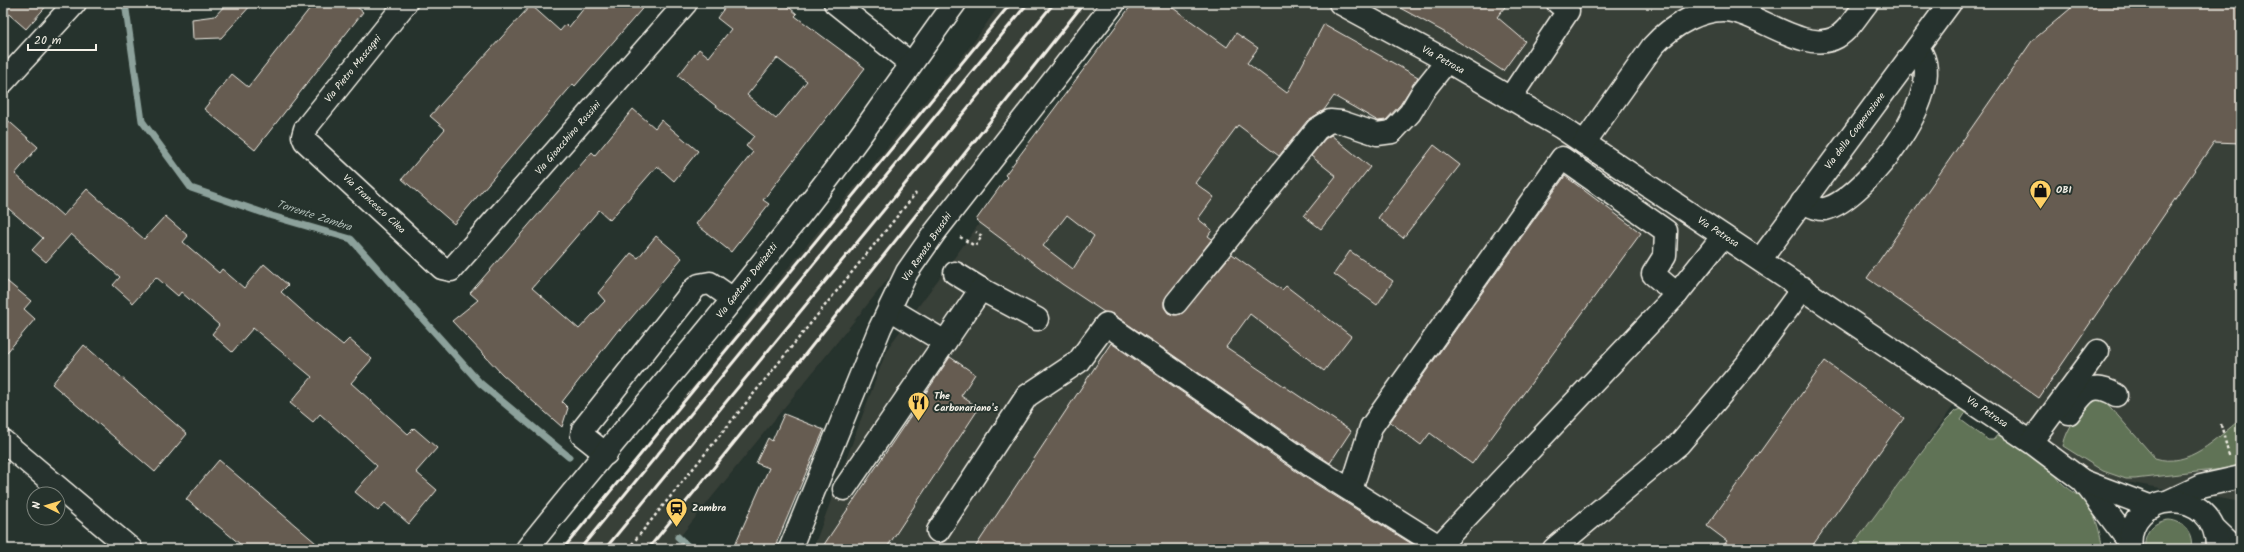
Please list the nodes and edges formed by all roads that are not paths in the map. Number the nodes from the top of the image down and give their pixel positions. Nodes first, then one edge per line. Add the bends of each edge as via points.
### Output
1 (75, 3) edge
2 (406, 3) edge
3 (686, 3) edge
4 (835, 3) edge
5 (955, 3) edge
6 (1114, 3) edge
7 (1340, 3) edge
8 (1558, 3) edge
9 (1867, 3) edge
10 (1950, 3) edge
11 (1917, 48) junction
12 (1447, 61) junction
13 (910, 63) junction
14 (3, 82) edge
15 (1510, 98) junction
16 (303, 136) joint
17 (1584, 143) junction
18 (1802, 202) junction
19 (1723, 236) junction
20 (1760, 260) junction
21 (448, 270) joint
22 (955, 273) dead end
23 (1802, 288) junction
24 (981, 289) junction
25 (1677, 294) junction
26 (733, 299) junction
27 (1176, 303) dead end
28 (890, 309) junction
29 (1037, 319) dead end
30 (945, 342) junction
31 (2098, 351) dead end
32 (2116, 395) dead end
33 (3, 441) edge
34 (2037, 446) junction
35 (606, 454) junction
36 (2241, 477) edge
37 (2083, 481) junction
38 (844, 489) dead end
39 (1351, 490) junction
40 (2160, 504) junction
41 (2214, 528) junction
42 (938, 531) dead end
43 (2130, 546) edge
44 (1442, 547) edge
45 (131, 549) edge
46 (527, 549) edge
47 (790, 549) edge
48 (1554, 549) edge
49 (2217, 549) edge
50 (2236, 549) edge

1 - 14 street
2 - 16 street, Via Pietro Mascagni via 305,129
3 - 21 street, Via Gioacchino Rossini via 454,267
4 - 13 street
5 - 13 street, Via Gaetano Donizetti
6 - 28 street, Via Renato Bruschi via 935,232 907,272
7 - 12 street, Via Petrosa
8 - 15 street via 1568,11
9 - 17 street via 1837,37 1824,41 1796,36 1734,11 1715,12 1686,20 1652,46
10 - 11 street, Via della Cooperazione
11 - 18 street, Via della Cooperazione
11 - 18 street via 1926,61 1924,91 1915,111 1885,160 1871,176 1838,204 1824,209
12 - 15 street, Via Petrosa
12 - 27 street via 1423,91 1410,113 1392,132 1377,134 1330,121 1317,129
13 - 26 street, Via Gaetano Donizetti via 878,112
15 - 17 street, Via Petrosa
16 - 21 street, Via Francesco Cilea via 305,141 442,268
17 - 19 street, Via Petrosa
18 - 20 street, Via della Cooperazione
19 - 20 street, Via Petrosa
19 - 25 street
20 - 23 street, Via Petrosa
22 - 24 street
23 - 34 street, Via Petrosa
23 - 48 street via 1747,364 1679,444
24 - 29 street
24 - 30 street
25 - 39 street via 1653,274 1665,255 1666,231 1562,158 1371,427
25 - 44 street
26 - 35 street, Via Gaetano Donizetti
26 - 35 street via 710,284 699,285 694,289 583,429 582,435
28 - 30 street
28 - 47 street, Via Renato Bruschi
30 - 38 street
31 - 34 street
32 - 34 street via 2096,388 2085,392
33 - 45 street
34 - 37 street, Via Petrosa
35 - 46 street, Via Gaetano Donizetti via 570,494
36 - 40 street via 2201,486
37 - 40 street, Via Petrosa
37 - 43 street, Via Petrosa
39 - 42 street via 1106,324 1078,362 1027,396
39 - 44 street
40 - 41 street, Via Petrosa via 2179,501 2193,505 2206,515
40 - 43 street, Via Petrosa via 2138,520 2133,528
41 - 49 street, Via Petrosa
41 - 50 street, Via Petrosa

